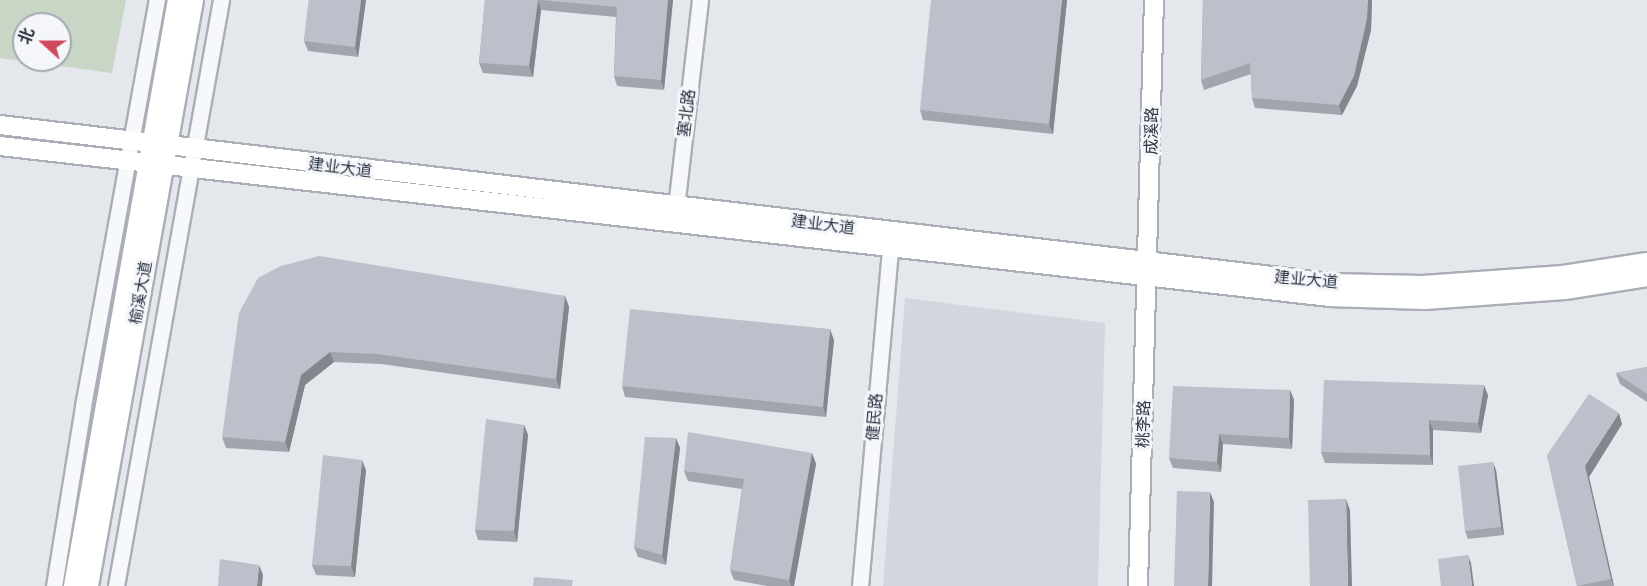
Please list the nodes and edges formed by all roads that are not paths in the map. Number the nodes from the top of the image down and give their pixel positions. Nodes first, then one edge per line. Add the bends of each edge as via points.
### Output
1 (157, 0) edge
2 (177, 0) edge
3 (194, 0) edge
4 (222, 0) edge
5 (700, 0) edge
6 (1154, 0) edge
7 (0, 125) edge
8 (131, 142) junction
9 (0, 147) edge
10 (158, 155) junction
11 (194, 159) junction
12 (128, 160) junction
13 (675, 216) junction
14 (890, 248) junction
15 (1647, 262) edge
16 (1149, 270) junction
17 (1647, 278) edge
18 (54, 586) edge
19 (73, 586) edge
20 (89, 586) edge
21 (116, 586) edge
22 (860, 586) edge
23 (1138, 586) edge

1 - 8 street
2 - 10 main road, 榆溪大道
3 - 10 main road, 榆溪大道
4 - 11 street
5 - 13 street, 塞北路
6 - 16 main road, 成溪路
7 - 8 main road, 建业大道
8 - 10 main road, 建业大道
8 - 12 street
9 - 12 main road, 建业大道
10 - 11 main road, 建业大道
10 - 12 main road, 建业大道
10 - 19 main road, 榆溪大道
10 - 20 main road, 榆溪大道
11 - 13 main road, 建业大道
11 - 21 street
12 - 18 street
13 - 14 main road, 建业大道
13 - 16 main road, 建业大道
14 - 16 main road, 建业大道
14 - 22 street, 健民路
15 - 16 main road, 建业大道 via 1563,275 1424,285 1330,283
16 - 17 main road, 建业大道 via 1329,297 1425,300 1565,290
16 - 23 main road, 桃李路

